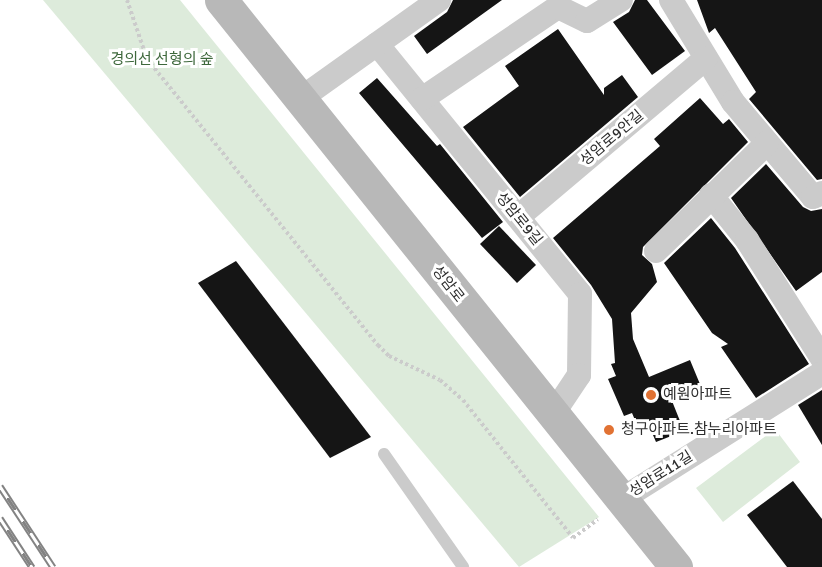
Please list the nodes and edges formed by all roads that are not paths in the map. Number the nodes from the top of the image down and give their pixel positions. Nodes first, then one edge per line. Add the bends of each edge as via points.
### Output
1 (221, 0) edge
2 (439, 0) edge
3 (621, 0) edge
4 (671, 0) edge
5 (377, 44) junction
6 (706, 58) junction
7 (300, 99) junction
8 (422, 99) junction
9 (767, 143) junction
10 (822, 193) edge
11 (711, 195) junction
12 (518, 217) junction
13 (656, 251) dead end
14 (822, 358) edge
15 (822, 373) edge
16 (553, 414) junction
17 (384, 454) dead end
18 (622, 499) junction
19 (463, 567) edge
20 (676, 567) edge

1 - 7 main road, 성암로
2 - 5 street
3 - 8 street via 587,21 558,7
4 - 6 street
5 - 7 street
5 - 8 street, 성암로9길
6 - 9 street via 733,102
6 - 12 street, 성암로9안길
7 - 16 main road, 성암로
8 - 12 street, 성암로9길
9 - 10 street via 813,197
9 - 11 street
11 - 13 street
11 - 14 street via 747,240
12 - 16 street, 성암로9길 via 580,294 579,375
15 - 18 street, 성암로11길
16 - 18 main road, 성암로
17 - 19 lane
18 - 20 main road, 성암로

